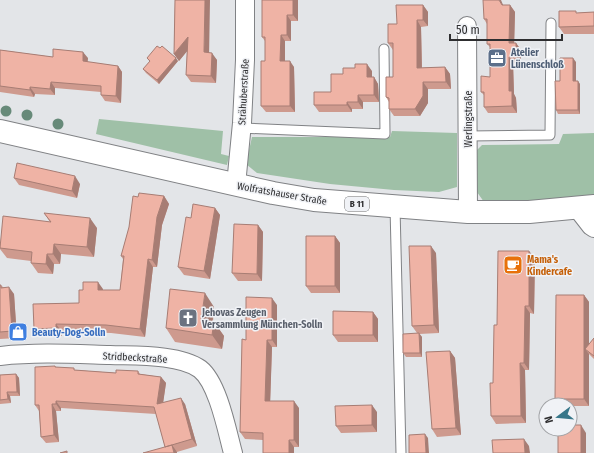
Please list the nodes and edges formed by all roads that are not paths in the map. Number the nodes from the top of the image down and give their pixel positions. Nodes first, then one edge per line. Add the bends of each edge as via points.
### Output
1 (245, 0) edge
2 (551, 22) dead end
3 (467, 26) dead end
4 (384, 49) dead end
5 (241, 128) junction
6 (0, 131) edge
7 (469, 136) junction
8 (236, 185) junction
9 (396, 207) junction
10 (585, 207) edge
11 (468, 212) junction
12 (594, 228) edge
13 (0, 356) edge
14 (233, 453) edge
15 (401, 453) edge

1 - 5 street, Strähuberstraße
2 - 7 lane via 550,135
3 - 7 street, Werlingstraße
4 - 5 lane via 385,134
5 - 8 street, Strähuberstraße
6 - 8 main road, Wolfratshauser Straße / B 11
7 - 11 street, Werlingstraße
8 - 9 main road, Wolfratshauser Straße / B 11 via 314,200
9 - 11 main road, Wolfratshauser Straße / B 11
9 - 15 lane
10 - 11 main road, Wolfratshauser Straße / B 11 via 529,212
10 - 12 street
13 - 14 street, Stridbeckstraße via 59,353 159,357 186,362 200,369 212,384

